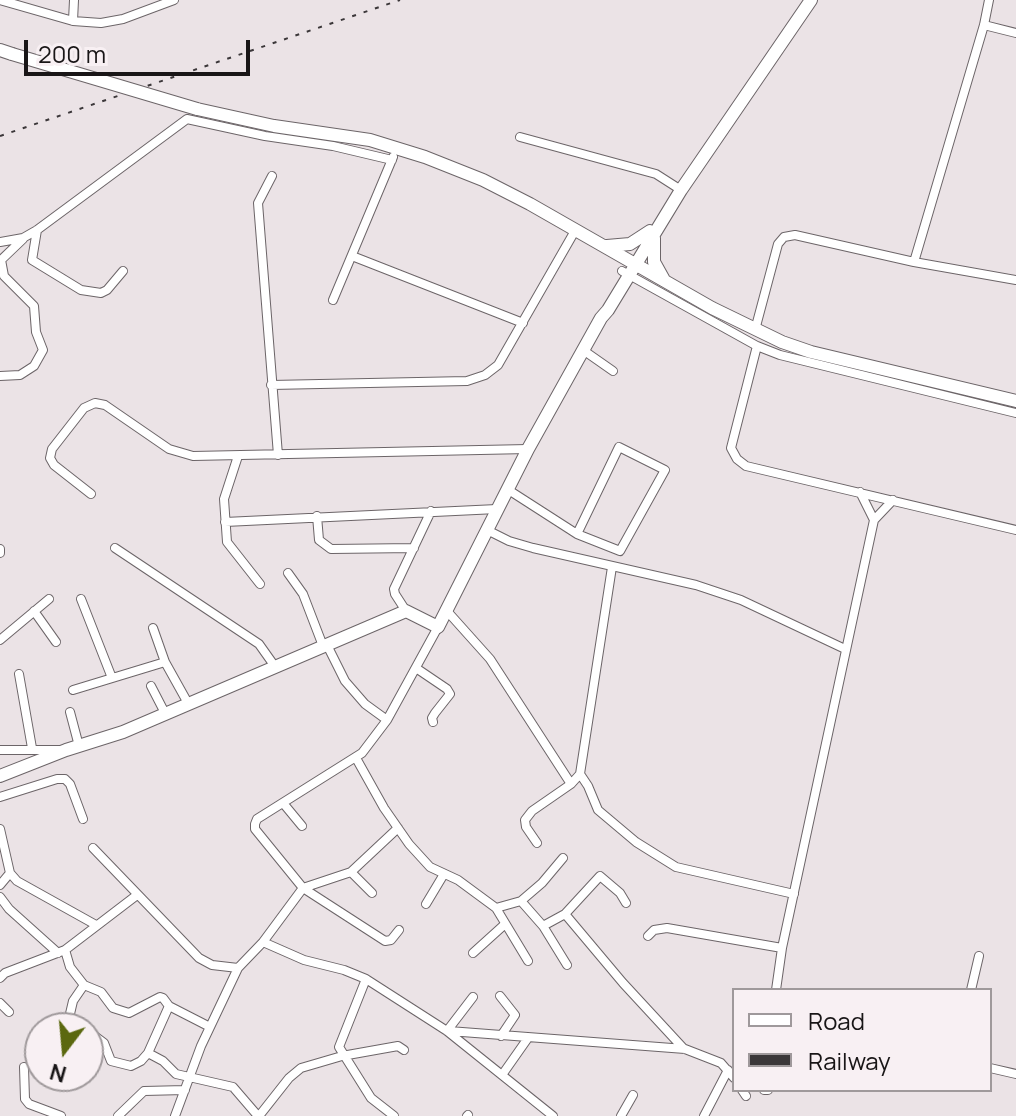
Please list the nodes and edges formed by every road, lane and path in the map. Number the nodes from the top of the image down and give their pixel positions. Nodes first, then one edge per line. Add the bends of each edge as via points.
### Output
1 (74, 0) edge
2 (140, 0) edge
3 (174, 0) edge
4 (811, 0) edge
5 (989, 0) edge
6 (6, 1) edge
7 (144, 11) junction
8 (73, 21) junction
9 (984, 25) junction
10 (1016, 33) edge
11 (6, 52) edge
12 (520, 137) dead end
13 (333, 140) junction
14 (394, 154) junction
15 (272, 176) dead end
16 (681, 190) junction
17 (576, 229) junction
18 (37, 230) junction
19 (654, 230) junction
20 (23, 238) junction
21 (0, 242) edge
22 (604, 246) junction
23 (352, 256) junction
24 (1, 260) edge
25 (914, 262) junction
26 (629, 267) junction
27 (123, 271) dead end
28 (664, 280) junction
29 (1016, 280) edge
30 (333, 300) dead end
31 (523, 323) junction
32 (755, 331) junction
33 (757, 346) junction
34 (583, 350) junction
35 (852, 368) junction
36 (613, 371) dead end
37 (0, 376) edge
38 (271, 385) junction
39 (1016, 401) edge
40 (1016, 413) edge
41 (528, 449) junction
42 (278, 455) junction
43 (238, 456) junction
44 (507, 489) junction
45 (860, 492) junction
46 (91, 494) dead end
47 (893, 500) junction
48 (497, 509) junction
49 (431, 511) junction
50 (317, 516) junction
51 (874, 520) junction
52 (225, 522) junction
53 (487, 530) junction
54 (1016, 530) edge
55 (577, 534) junction
56 (115, 548) dead end
57 (414, 548) junction
58 (612, 567) junction
59 (288, 573) dead end
60 (260, 584) dead end
61 (49, 599) dead end
62 (81, 599) dead end
63 (34, 611) junction
64 (406, 611) junction
65 (447, 611) junction
66 (438, 627) junction
67 (153, 628) dead end
68 (0, 640) edge
69 (56, 642) dead end
70 (325, 645) junction
71 (845, 649) junction
72 (165, 662) junction
73 (276, 668) junction
74 (416, 668) junction
75 (19, 674) dead end
76 (112, 678) junction
77 (151, 686) dead end
78 (73, 690) dead end
79 (189, 705) junction
80 (70, 712) dead end
81 (166, 715) junction
82 (387, 720) junction
83 (433, 722) dead end
84 (32, 748) junction
85 (73, 748) junction
86 (0, 750) edge
87 (356, 758) junction
88 (580, 774) junction
89 (0, 776) edge
90 (571, 784) junction
91 (0, 797) edge
92 (283, 803) junction
93 (83, 819) dead end
94 (302, 826) dead end
95 (398, 828) junction
96 (0, 829) edge
97 (537, 843) dead end
98 (93, 848) dead end
99 (563, 858) dead end
100 (351, 872) junction
101 (10, 873) junction
102 (444, 874) junction
103 (0, 885) edge
104 (303, 888) junction
105 (372, 893) dead end
106 (794, 894) junction
107 (137, 895) junction
108 (0, 897) edge
109 (521, 901) junction
110 (626, 903) dead end
111 (426, 904) dead end
112 (496, 908) junction
113 (565, 914) junction
114 (96, 925) junction
115 (504, 925) junction
116 (543, 926) junction
117 (399, 930) dead end
118 (648, 936) dead end
119 (263, 942) junction
120 (782, 948) junction
121 (61, 952) junction
122 (473, 953) dead end
123 (979, 956) dead end
124 (528, 961) dead end
125 (567, 965) dead end
126 (238, 968) junction
127 (2, 973) edge
128 (366, 979) junction
129 (84, 985) junction
130 (776, 988) edge
131 (971, 988) edge
132 (500, 996) dead end
133 (473, 997) dead end
134 (0, 1003) edge
135 (169, 1006) junction
136 (9, 1012) dead end
137 (70, 1012) edge
138 (210, 1027) junction
139 (447, 1031) junction
140 (501, 1036) junction
141 (528, 1038) junction
142 (104, 1043) edge
143 (685, 1049) junction
144 (404, 1050) dead end
145 (148, 1053) junction
146 (342, 1056) junction
147 (992, 1068) edge
148 (728, 1070) junction
149 (1016, 1074) edge
150 (502, 1075) junction
151 (732, 1075) edge
152 (189, 1079) junction
153 (185, 1090) junction
154 (25, 1092) edge
155 (633, 1095) dead end
156 (61, 1116) edge
157 (118, 1116) edge
158 (175, 1116) edge
159 (258, 1116) edge
160 (394, 1116) edge
161 (553, 1116) edge
162 (621, 1116) edge
163 (704, 1116) edge

1 - 8 street
2 - 7 street
3 - 7 street
4 - 16 main road
5 - 9 street
6 - 8 street
7 - 8 street via 101,23
9 - 10 street
9 - 25 street
11 - 13 main road, bridge via 197,109
12 - 16 street via 656,174
13 - 14 main road
13 - 18 street via 265,136 187,119
14 - 17 main road via 483,180
14 - 23 street
15 - 38 street via 258,203
16 - 19 main road
17 - 22 main road
17 - 31 street
18 - 20 street
18 - 27 street via 32,260 81,290 101,293
19 - 22 main road via 630,244
19 - 26 main road
19 - 28 main road via 654,262
20 - 21 street
20 - 24 street
22 - 26 main road
23 - 30 street
23 - 31 street
24 - 37 street via 4,276 34,306 43,350 34,366 20,375
25 - 29 street
25 - 32 street via 795,235 784,237
26 - 28 main road
26 - 33 street
26 - 34 main road
28 - 32 main road
31 - 38 street via 498,365 467,381
32 - 35 main road
33 - 35 street
33 - 45 street via 731,448 737,459 746,466
34 - 36 street
34 - 41 main road
35 - 39 main road
35 - 40 street
38 - 42 street
41 - 42 street
41 - 44 main road
42 - 43 street
43 - 46 street via 193,456 169,449 95,403 84,408 50,458
43 - 52 street via 226,491
44 - 48 main road
44 - 55 street
45 - 47 street
45 - 51 street
47 - 51 street
47 - 54 street
48 - 49 street
48 - 53 main road
49 - 50 street
49 - 57 street
50 - 52 street
50 - 57 street via 319,540 331,549
51 - 71 street
52 - 60 street via 230,549
53 - 58 street via 509,541
53 - 65 main road
55 - 55 street via 620,551 665,470 619,447
56 - 73 street via 259,644
57 - 64 street via 394,589
58 - 71 street via 741,600
58 - 88 street
59 - 70 street
61 - 63 street
62 - 76 street
63 - 68 street
63 - 69 street
64 - 66 main road
64 - 70 main road
65 - 66 main road
65 - 90 street via 490,659
66 - 74 street
67 - 72 street
70 - 73 main road
70 - 82 street via 345,681
71 - 106 street
72 - 76 street
72 - 79 street
73 - 79 main road
74 - 82 street
74 - 83 street via 450,694
75 - 84 street
76 - 78 street
77 - 81 street
79 - 81 main road
80 - 85 street
81 - 85 main road
82 - 87 street
84 - 85 street
84 - 86 street
85 - 89 main road
87 - 92 street
87 - 95 street
88 - 90 street
88 - 106 street via 598,810 658,858 676,867
90 - 97 street via 525,820
91 - 93 street via 65,779
92 - 94 street
92 - 104 street via 257,819 255,829
95 - 100 street
95 - 102 street via 430,867
96 - 101 street
98 - 107 street
99 - 109 street
100 - 104 street
100 - 105 street
101 - 103 street
101 - 114 street
102 - 111 street
102 - 112 street
104 - 117 street via 385,941
104 - 119 street
106 - 120 street
107 - 114 street
107 - 126 street via 199,958
108 - 121 street
109 - 112 street
109 - 116 street
110 - 113 street via 600,876
112 - 115 street
113 - 116 street
113 - 143 street
114 - 121 street
115 - 122 street
115 - 124 street
116 - 125 street
118 - 120 street via 667,928
119 - 126 street
119 - 128 street
120 - 130 street
121 - 127 street
121 - 129 street
123 - 131 street
126 - 138 street
128 - 139 street
128 - 146 street via 339,1045
129 - 135 street via 101,992 119,1011 134,1011 160,997
129 - 137 street
132 - 140 street via 515,1015
133 - 139 street
134 - 136 street
135 - 138 street
135 - 145 street
138 - 152 street
139 - 140 street
139 - 150 street
140 - 141 street
141 - 143 street
141 - 150 street
142 - 145 street via 111,1061 131,1066
143 - 148 street
144 - 146 street via 398,1046
145 - 152 street
146 - 159 street via 301,1068
146 - 160 street via 371,1098
147 - 149 street
148 - 151 street
148 - 163 street
150 - 161 street
152 - 153 street
152 - 159 street via 233,1087
153 - 157 street via 144,1091
153 - 158 street
154 - 156 street via 29,1104
155 - 162 street

